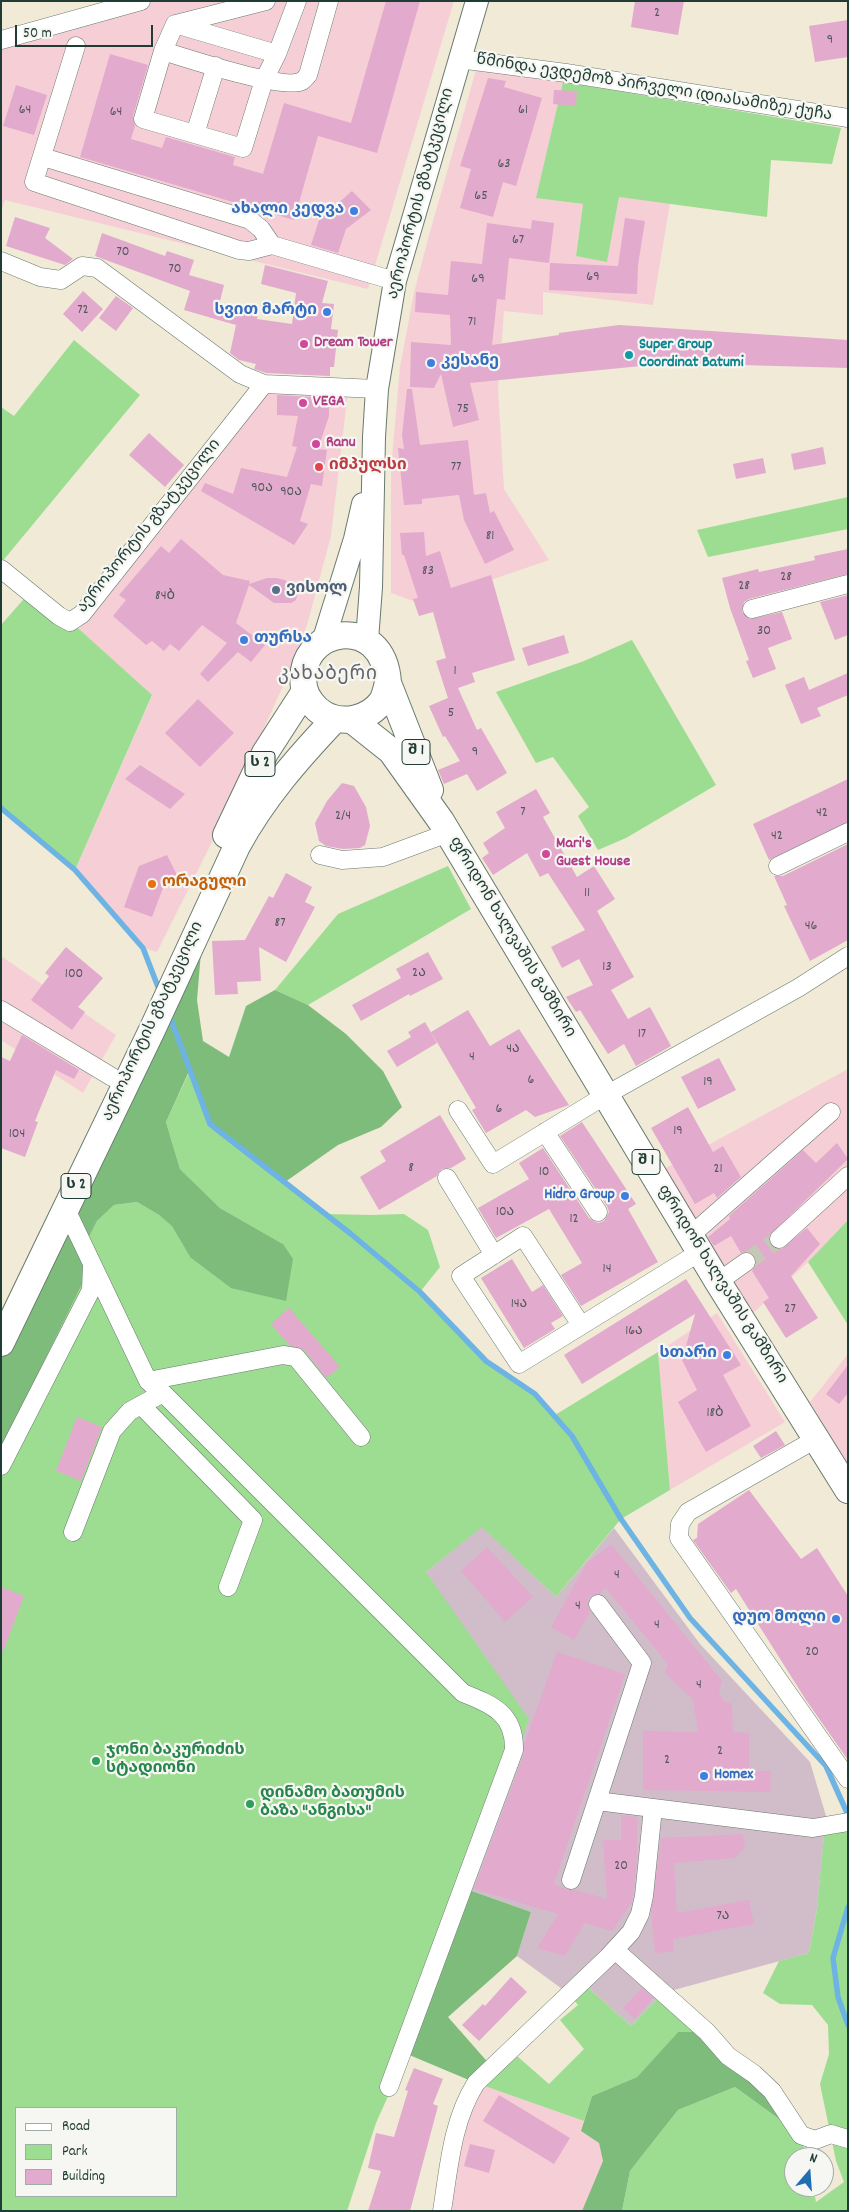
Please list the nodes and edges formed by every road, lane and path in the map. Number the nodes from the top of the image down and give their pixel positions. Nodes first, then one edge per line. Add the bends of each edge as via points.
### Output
1 (141, 1) edge
2 (266, 1) edge
3 (297, 1) edge
4 (329, 1) edge
5 (476, 1) edge
6 (175, 24) junction
7 (1, 40) edge
8 (76, 46) dead end
9 (163, 51) junction
10 (277, 54) junction
11 (459, 59) junction
12 (216, 66) junction
13 (264, 80) junction
14 (848, 118) edge
15 (195, 134) junction
16 (43, 157) junction
17 (272, 245) junction
18 (1, 261) edge
19 (395, 280) junction
20 (264, 384) junction
21 (377, 389) junction
22 (373, 462) junction
23 (1, 569) edge
24 (848, 584) edge
25 (752, 609) dead end
26 (368, 640) junction
27 (323, 642) junction
28 (388, 683) junction
29 (305, 691) junction
30 (343, 719) junction
31 (445, 827) junction
32 (848, 832) edge
33 (320, 855) dead end
34 (778, 866) dead end
35 (848, 956) edge
36 (173, 965) junction
37 (1, 1010) edge
38 (145, 1026) junction
39 (112, 1077) junction
40 (606, 1095) junction
41 (458, 1110) dead end
42 (831, 1112) dead end
43 (545, 1132) junction
44 (848, 1176) edge
45 (447, 1178) dead end
46 (65, 1207) junction
47 (598, 1212) dead end
48 (778, 1239) tunnel mouth
49 (695, 1244) junction
50 (494, 1255) junction
51 (746, 1262) tunnel mouth
52 (92, 1264) junction
53 (718, 1282) junction
54 (1, 1307) edge
55 (581, 1325) junction
56 (1, 1343) edge
57 (148, 1381) junction
58 (163, 1393) junction
59 (141, 1405) junction
60 (361, 1437) dead end
61 (816, 1439) junction
62 (1, 1466) edge
63 (847, 1488) edge
64 (73, 1532) dead end
65 (228, 1587) dead end
66 (598, 1604) dead end
67 (848, 1779) edge
68 (597, 1801) junction
69 (653, 1808) junction
70 (848, 1822) edge
71 (572, 1880) dead end
72 (615, 1950) junction
73 (389, 2087) dead end
74 (840, 2136) edge
75 (442, 2211) edge

1 - 7 street
2 - 6 street
3 - 10 street
4 - 13 street via 308,75 302,81 292,83
5 - 11 main road, აეროპორტის გზატკეცილი
6 - 9 street
6 - 10 street
8 - 16 street
9 - 12 street
9 - 15 street via 143,119
10 - 13 street
11 - 14 street, წმინდა ევდემოზ პირველი (დიასამიზე) ქუჩა
11 - 19 main road, აეროპორტის გზატკეცილი
12 - 13 street
12 - 15 street
13 - 15 street via 243,148
16 - 17 street via 250,220
16 - 17 street via 34,182 239,250
17 - 19 street
18 - 20 street via 40,277 61,280 82,266 97,268 240,374
19 - 21 main road, აეროპორტის გზატკეცილი
20 - 21 street
20 - 23 street, აეროპორტის გზატკეცილი via 82,614 70,622 59,616
21 - 22 main road, აეროპორტის გზატკეცილი
22 - 26 main road, აეროპორტის გზატკეცილი via 372,587
22 - 27 main road, აეროპორტის გზატკეცილი via 355,539
24 - 25 street
26 - 27 highway via 353,635 337,636
26 - 28 highway via 380,652 387,666
27 - 29 highway via 305,663
28 - 30 highway via 382,700 369,714
28 - 31 highway, შ 1
29 - 30 highway via 322,713
29 - 36 highway, აეროპორტის გზატკეცილი / ს 2 via 265,754
30 - 31 highway, შ 1 via 391,751
30 - 36 highway, აეროპორტის გზატკეცილი / ს 2 via 291,766 251,820
31 - 33 street via 383,857 342,860
31 - 40 highway, ფრიდონ ხალვაშის გამზირი / შ 1
32 - 34 street
35 - 40 street via 798,988
36 - 38 highway, აეროპორტის გზატკეცილი / ს 2
37 - 39 street
38 - 39 highway, აეროპორტის გზატკეცილი / ს 2
38 - 46 highway, აეროპორტის გზატკეცილი / ს 2
39 - 54 highway, აეროპორტის გზატკეცილი / ს 2
40 - 43 street
40 - 49 highway, ფრიდონ ხალვაშის გამზირი / შ 1
41 - 43 street via 493,1164
42 - 49 street
43 - 47 street
44 - 48 street
45 - 50 street
46 - 52 street
46 - 56 highway, აეროპორტის გზატკეცილი / ს 2
49 - 53 highway, ფრიდონ ხალვაშის გამზირი / შ 1
49 - 55 street
50 - 55 street via 523,1236
50 - 55 street via 462,1276 519,1364
51 - 53 street
52 - 57 street
52 - 62 street via 91,1290
53 - 61 highway, ფრიდონ ხალვაშის გამზირი / შ 1
57 - 58 street
57 - 60 street via 283,1355 296,1358
58 - 59 street
58 - 73 street via 463,1693 488,1703 505,1716 514,1735 514,1750
59 - 64 street via 130,1411 112,1431
59 - 65 street via 253,1520
61 - 63 highway, ფრიდონ ხალვაშის გამზირი / შ 1
61 - 67 street via 688,1512 680,1524 679,1538
66 - 68 street via 642,1663
68 - 69 street
68 - 71 street
69 - 70 street via 812,1828
69 - 72 street via 640,1914 631,1932
72 - 74 street via 707,2032 728,2056 772,2091 801,2135 815,2140
72 - 75 street via 476,2082 459,2116

